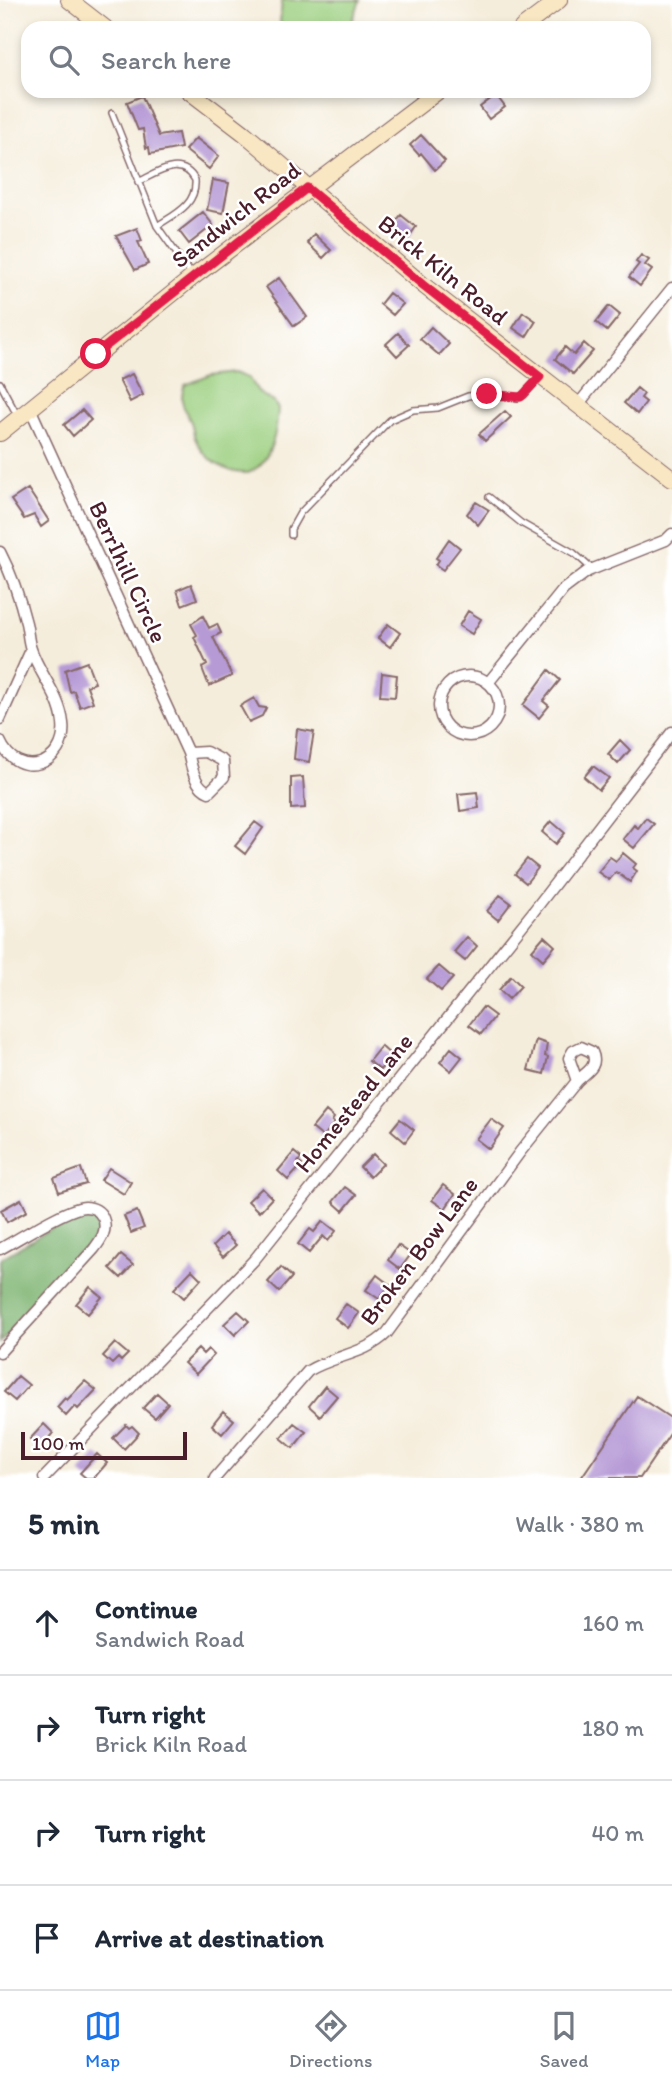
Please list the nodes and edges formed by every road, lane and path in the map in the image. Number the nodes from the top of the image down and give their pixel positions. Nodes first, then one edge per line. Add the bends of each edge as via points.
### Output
1 (69, 0) edge
2 (559, 0) edge
3 (96, 21) edge
4 (531, 21) edge
5 (198, 98) edge
6 (429, 98) edge
7 (111, 113) dead end
8 (138, 182) junction
9 (307, 188) junction
10 (157, 226) junction
11 (193, 276) junction
12 (672, 288) edge
13 (540, 377) junction
14 (0, 383) edge
15 (577, 406) junction
16 (24, 413) junction
17 (0, 433) edge
18 (672, 478) edge
19 (489, 497) dead end
20 (672, 534) edge
21 (291, 535) dead end
22 (0, 552) edge
23 (592, 569) junction
24 (31, 650) junction
25 (488, 683) junction
26 (0, 719) edge
27 (672, 732) edge
28 (0, 741) edge
29 (188, 753) dead end
30 (577, 1081) dead end
31 (0, 1249) edge
32 (0, 1352) edge
33 (44, 1478) edge
34 (215, 1478) edge

1 - 3 main road
2 - 4 main road
5 - 9 main road, Brick Kiln Road
6 - 9 main road, Sandwich Road
7 - 8 lane
8 - 10 lane
8 - 10 lane via 176,166 188,170 195,180 188,204
9 - 11 main road, Sandwich Road
9 - 13 main road, Brick Kiln Road
10 - 11 lane
11 - 16 main road, Sandwich Road
12 - 15 street
13 - 15 main road, Brick Kiln Road
13 - 21 lane via 518,398 468,396 390,420 300,513
14 - 16 lane
15 - 18 main road, Brick Kiln Road
16 - 17 main road, Sandwich Road
16 - 29 street, BerrIhill Circle
19 - 23 lane via 520,523 574,553
20 - 23 street
22 - 24 street via 23,611
23 - 25 street via 564,589
24 - 26 street
24 - 28 street via 58,704 63,721 61,745 47,761 24,765 13,760
25 - 25 street via 500,705 489,729 460,736 448,730 439,708 446,685 472,677
27 - 33 street, Homestead Lane via 256,1258
30 - 34 street, Broken Bow Lane via 387,1333 366,1349 323,1363 301,1377
31 - 32 street via 82,1207 97,1210 104,1224 94,1249

